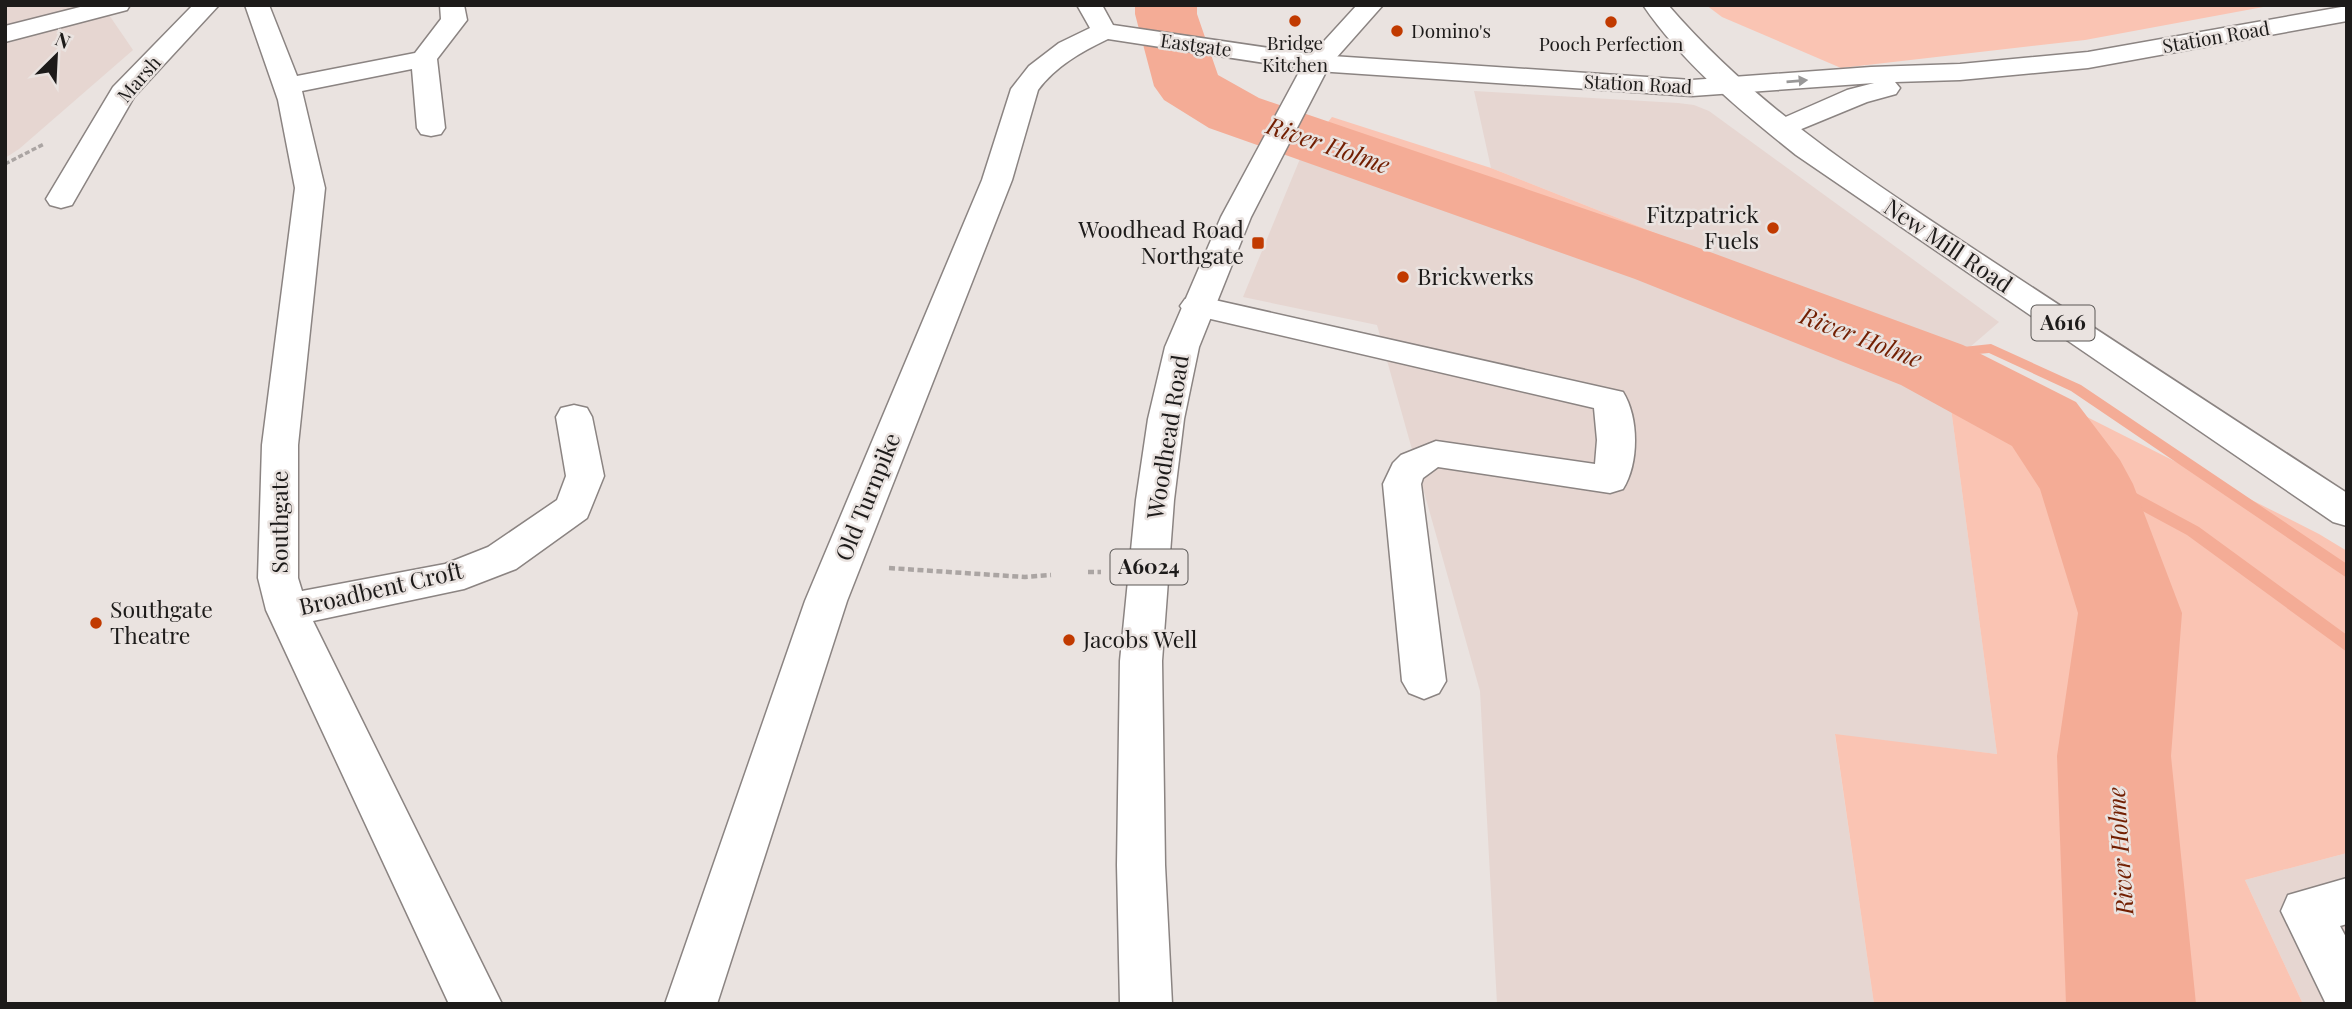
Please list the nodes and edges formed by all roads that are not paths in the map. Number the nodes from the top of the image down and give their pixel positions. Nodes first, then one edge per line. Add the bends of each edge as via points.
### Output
1 (118, 5) edge
2 (207, 5) edge
3 (257, 5) edge
4 (452, 5) edge
5 (1371, 5) edge
6 (1655, 5) edge
7 (2347, 13) edge
8 (1109, 24) edge
9 (5, 34) edge
10 (424, 59) junction
11 (1317, 63) junction
12 (1960, 72) junction
13 (287, 86) junction
14 (1730, 87) junction
15 (431, 128) dead end
16 (1782, 129) junction
17 (61, 199) dead end
18 (1198, 306) junction
19 (575, 416) dead end
20 (2347, 512) edge
21 (287, 610) junction
22 (1424, 681) dead end
23 (2347, 901) edge
24 (2347, 992) edge
25 (476, 1004) edge
26 (691, 1004) edge
27 (1146, 1004) edge

1 - 9 street
2 - 17 street, Marsh via 123,93
3 - 13 street, Southgate
4 - 10 street via 454,20
5 - 11 street, Woodhead Road / A6024
6 - 14 street, A616 via 1682,41
7 - 12 street, Station Road via 2088,60
8 - 11 street, Eastgate
8 - 26 street, Old Turnpike via 1038,72 1025,89 997,180 826,601
10 - 13 street
10 - 15 street
11 - 14 street, Station Road
11 - 18 street, Woodhead Road / A6024 via 1236,217
14 -> 12 street, Station Road
12 - 16 street, Station Road via 1857,96
13 - 21 street, Southgate via 310,188 281,445 278,578
14 - 16 street, New Mill Road / A616
16 - 20 street, New Mill Road / A616 via 1834,170
18 - 22 street via 1610,400 1614,460 1609,480 1436,454 1405,472 1402,484
18 - 27 street, Woodhead Road / A6024 via 1182,348 1166,419 1141,662
19 - 21 street, Broadbent Croft via 585,476 573,508 502,558 450,578
21 - 25 street, Southgate
23 - 24 street via 2306,911

